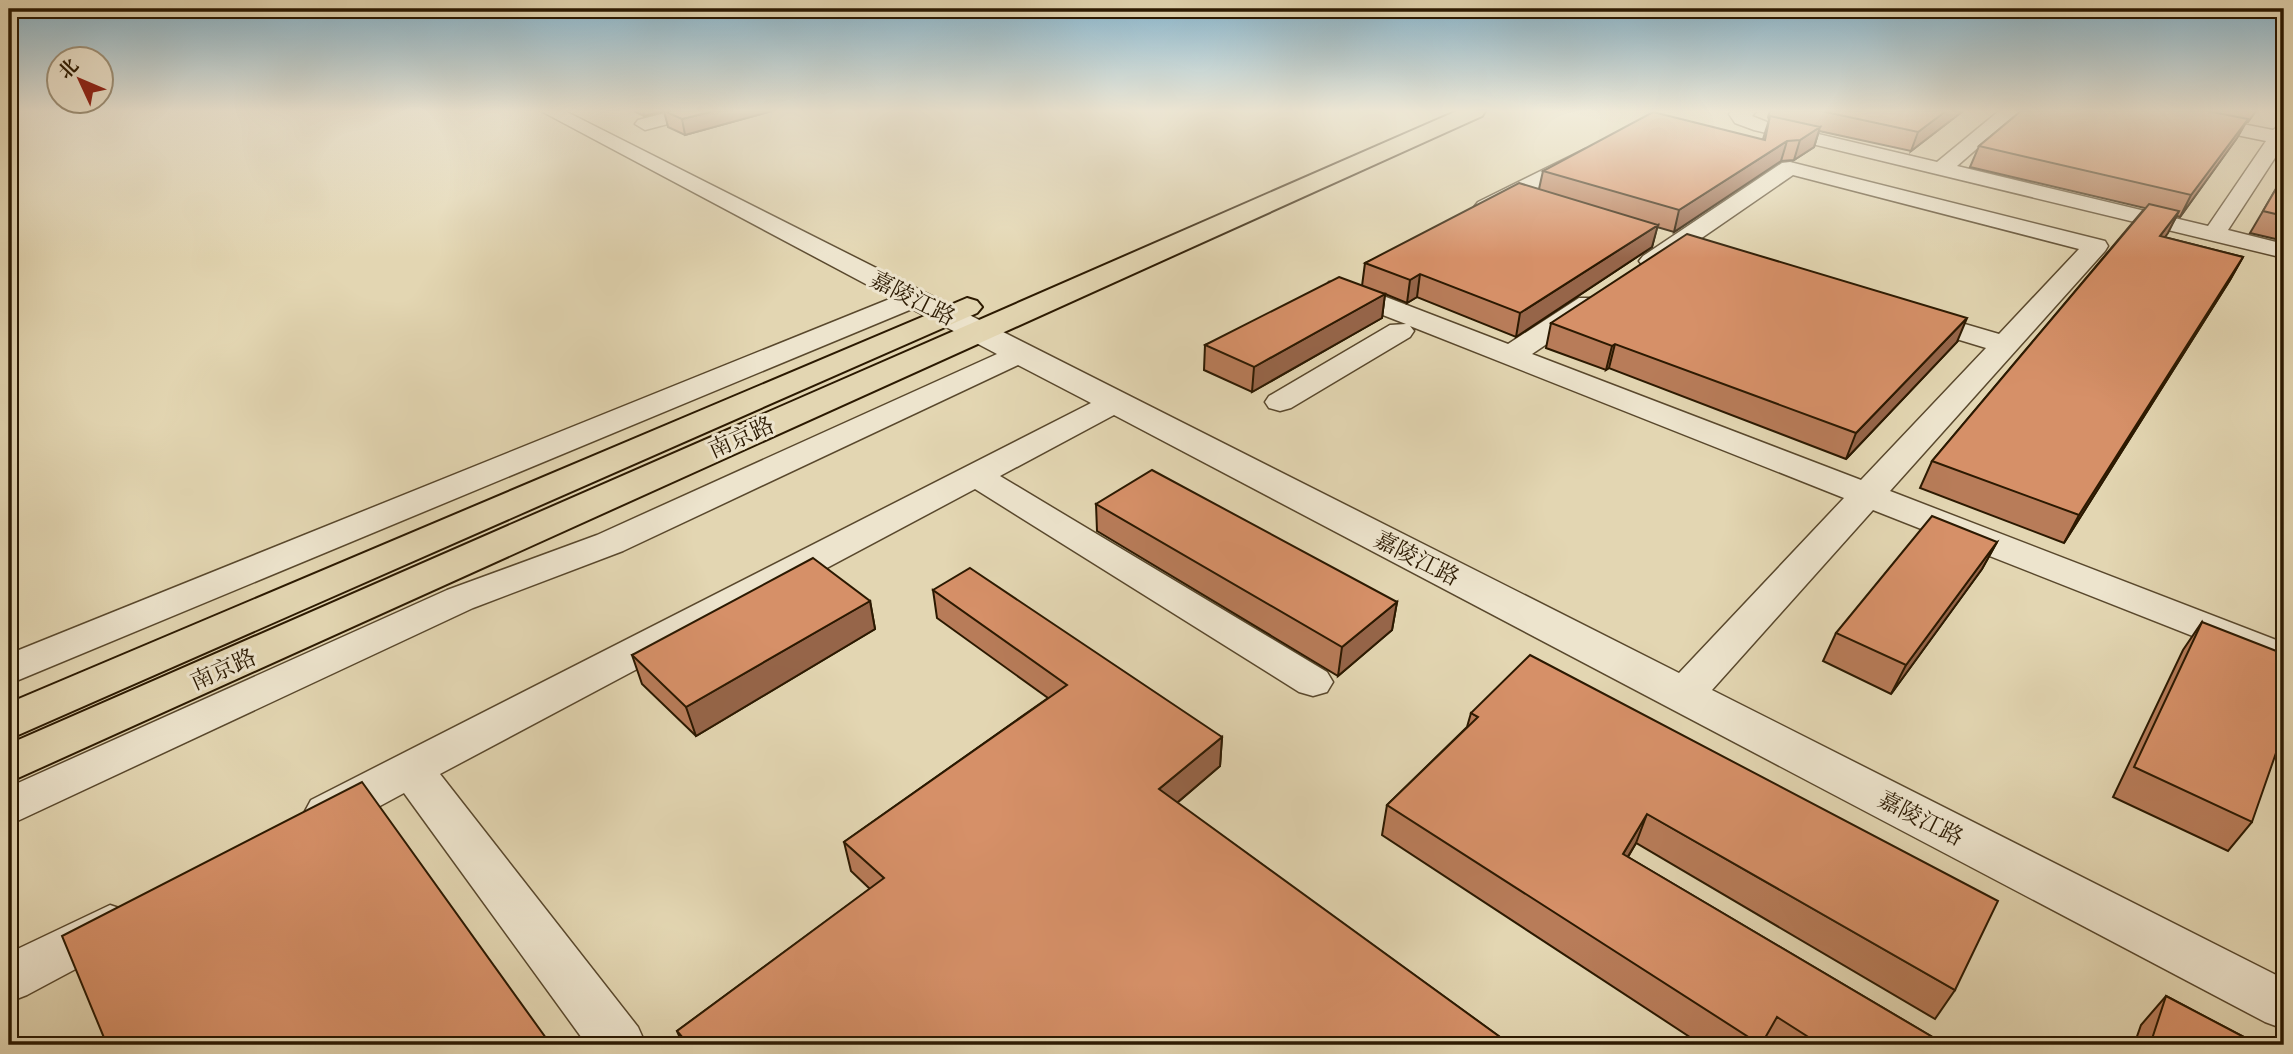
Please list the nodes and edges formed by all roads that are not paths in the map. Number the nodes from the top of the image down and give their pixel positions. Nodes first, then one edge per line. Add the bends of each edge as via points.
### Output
1 (646, 160) edge
2 (1315, 160) edge
3 (1353, 160) edge
4 (1575, 160) edge
5 (1904, 160) edge
6 (1951, 160) edge
7 (2265, 160) edge
8 (1941, 169) junction
9 (1512, 193) junction
10 (1550, 205) edge
11 (2103, 208) junction
12 (1465, 218) edge
13 (2214, 234) junction
14 (2076, 241) junction
15 (2284, 251) edge
16 (1074, 262) dead end
17 (913, 299) junction
18 (1900, 313) edge
19 (970, 316) junction
20 (1399, 331) junction
21 (2004, 345) junction
22 (1021, 353) junction
23 (1510, 356) junction
24 (1116, 402) junction
25 (1280, 402) dead end
26 (976, 475) junction
27 (1857, 505) junction
28 (2284, 658) edge
29 (9, 670) edge
30 (1313, 682) dead end
31 (1683, 695) junction
32 (9, 722) edge
33 (9, 764) edge
34 (411, 769) junction
35 (9, 807) edge
36 (289, 833) edge
37 (143, 909) edge
38 (9, 979) edge
39 (2284, 1005) edge
40 (619, 1045) edge

1 - 17 street, 嘉陵江路
2 - 16 main road
3 - 19 main road, 南京路
4 - 9 street
5 - 8 street
6 - 8 street
7 - 13 street
8 - 11 street
9 - 10 street
9 - 12 street
11 - 13 street
11 - 14 street
13 - 15 street
14 - 21 street via 2096,246
14 - 23 street via 1790,168
17 - 19 street, 嘉陵江路
17 - 29 street
18 - 21 street
19 - 22 street, 嘉陵江路
19 - 32 main road, 南京路
19 - 33 main road, 南京路
20 - 23 street via 1316,297 1347,281
20 - 25 street
20 - 27 street
21 - 27 street
22 - 24 street, 嘉陵江路
22 - 35 street via 610,543 460,599
23 - 27 street
24 - 26 street
24 - 31 street, 嘉陵江路
26 - 30 street
26 - 34 street
27 - 28 street
27 - 31 street
31 - 39 street, 嘉陵江路
34 - 36 street
34 - 40 street
37 - 38 street

